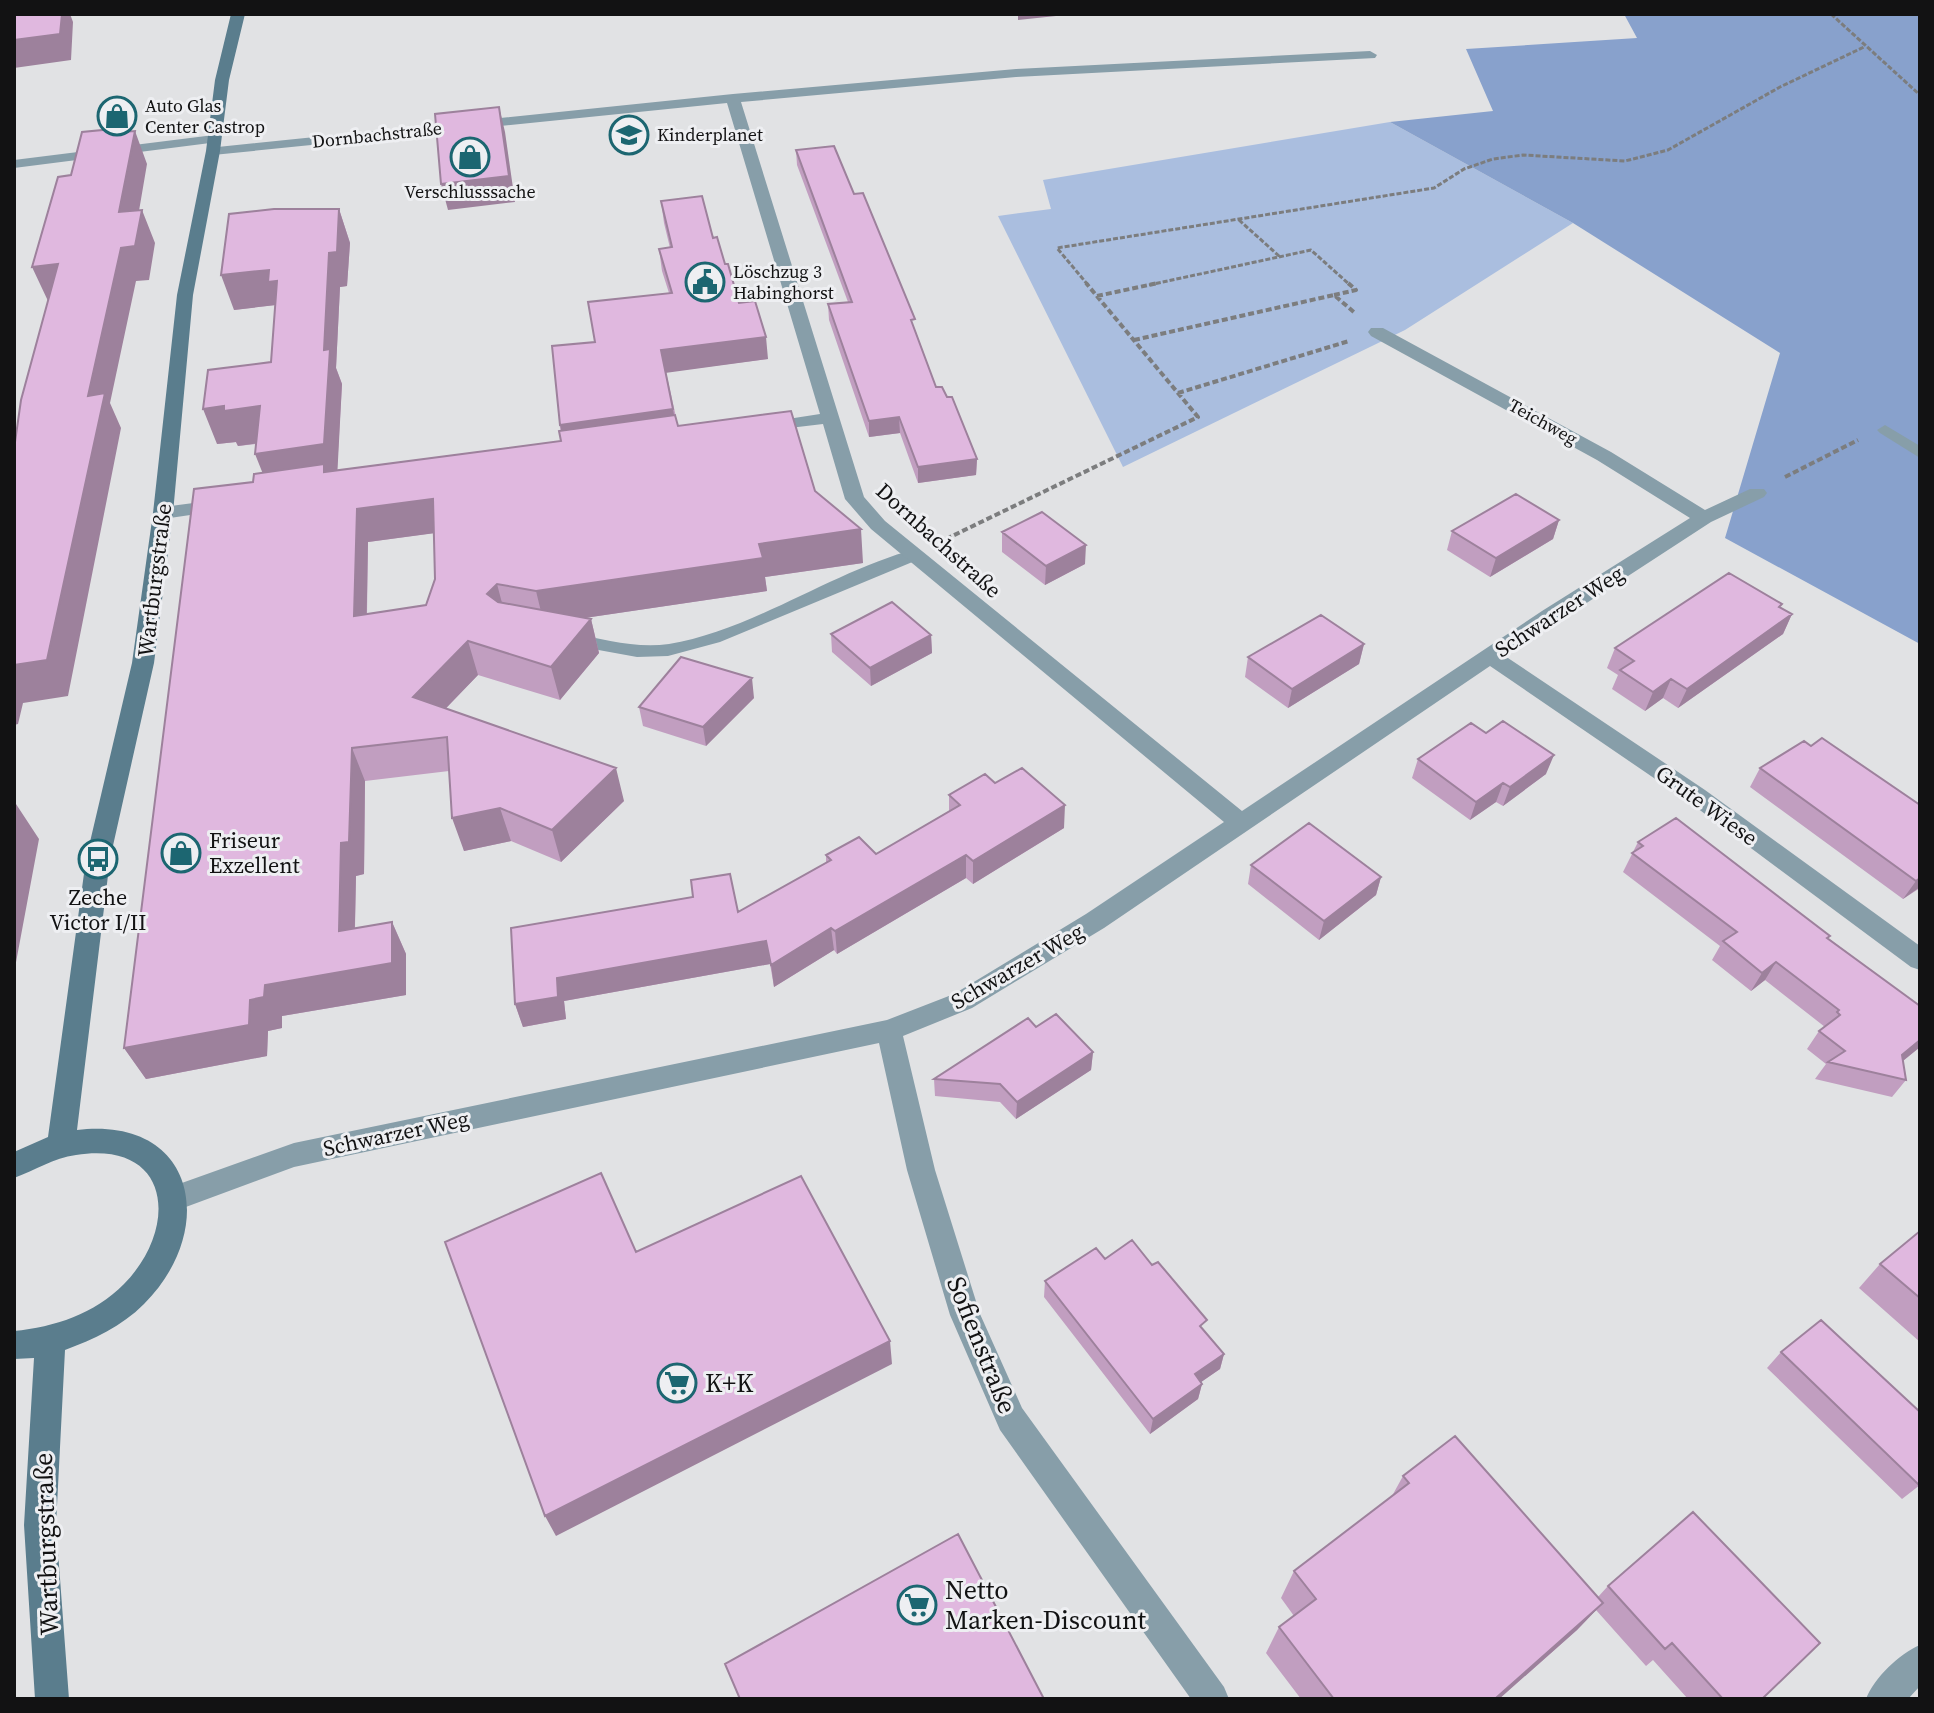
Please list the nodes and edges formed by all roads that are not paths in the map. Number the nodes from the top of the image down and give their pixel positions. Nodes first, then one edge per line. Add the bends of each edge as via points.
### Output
1 (238, 14) edge
2 (1370, 55) dead end
3 (733, 98) junction
4 (214, 145) junction
5 (14, 164) edge
6 (1377, 332) road end
7 (829, 418) junction
8 (1885, 430) road end
9 (739, 432) edge
10 (1920, 453) edge
11 (1757, 493) road end
12 (242, 502) edge
13 (163, 513) junction
14 (1704, 518) junction
15 (916, 554) junction
16 (550, 635) edge
17 (1490, 656) junction
18 (1240, 822) junction
19 (1920, 960) edge
20 (889, 1030) junction
21 (61, 1146) junction
22 (14, 1166) edge
23 (175, 1198) junction
24 (50, 1341) junction
25 (14, 1345) edge
26 (1920, 1662) edge
27 (52, 1699) edge
28 (1212, 1699) edge
29 (1883, 1699) edge

1 - 4 main road, Wartburgstraße
2 - 3 street, Dornbachstraße via 1016,73
3 - 4 street, Dornbachstraße
3 - 7 street, Dornbachstraße
4 - 5 lane
4 - 13 main road, Wartburgstraße via 185,295
6 - 14 street, Teichweg via 1604,456
7 - 9 street
7 - 15 street, Dornbachstraße via 855,499
8 - 10 lane
11 - 14 street, Schwarzer Weg
12 - 13 street
13 - 21 main road, Wartburgstraße via 141,676 98,859
14 - 17 street, Schwarzer Weg
15 - 16 lane via 714,638 668,650 637,651
15 - 18 street, Dornbachstraße
17 - 18 street, Schwarzer Weg
17 - 19 street, Grute Wiese via 1697,796
18 - 20 street, Schwarzer Weg via 1095,921 963,1001
20 - 23 street, Schwarzer Weg via 294,1155
20 - 28 street, Sofienstraße via 921,1170 965,1315 1011,1419
21 - 22 main road
21 - 23 main road via 107,1141 146,1153 170,1180
23 - 24 main road via 167,1246 133,1294 108,1314
24 - 25 main road
24 - 27 main road, Wartburgstraße via 40,1525
26 - 29 street

